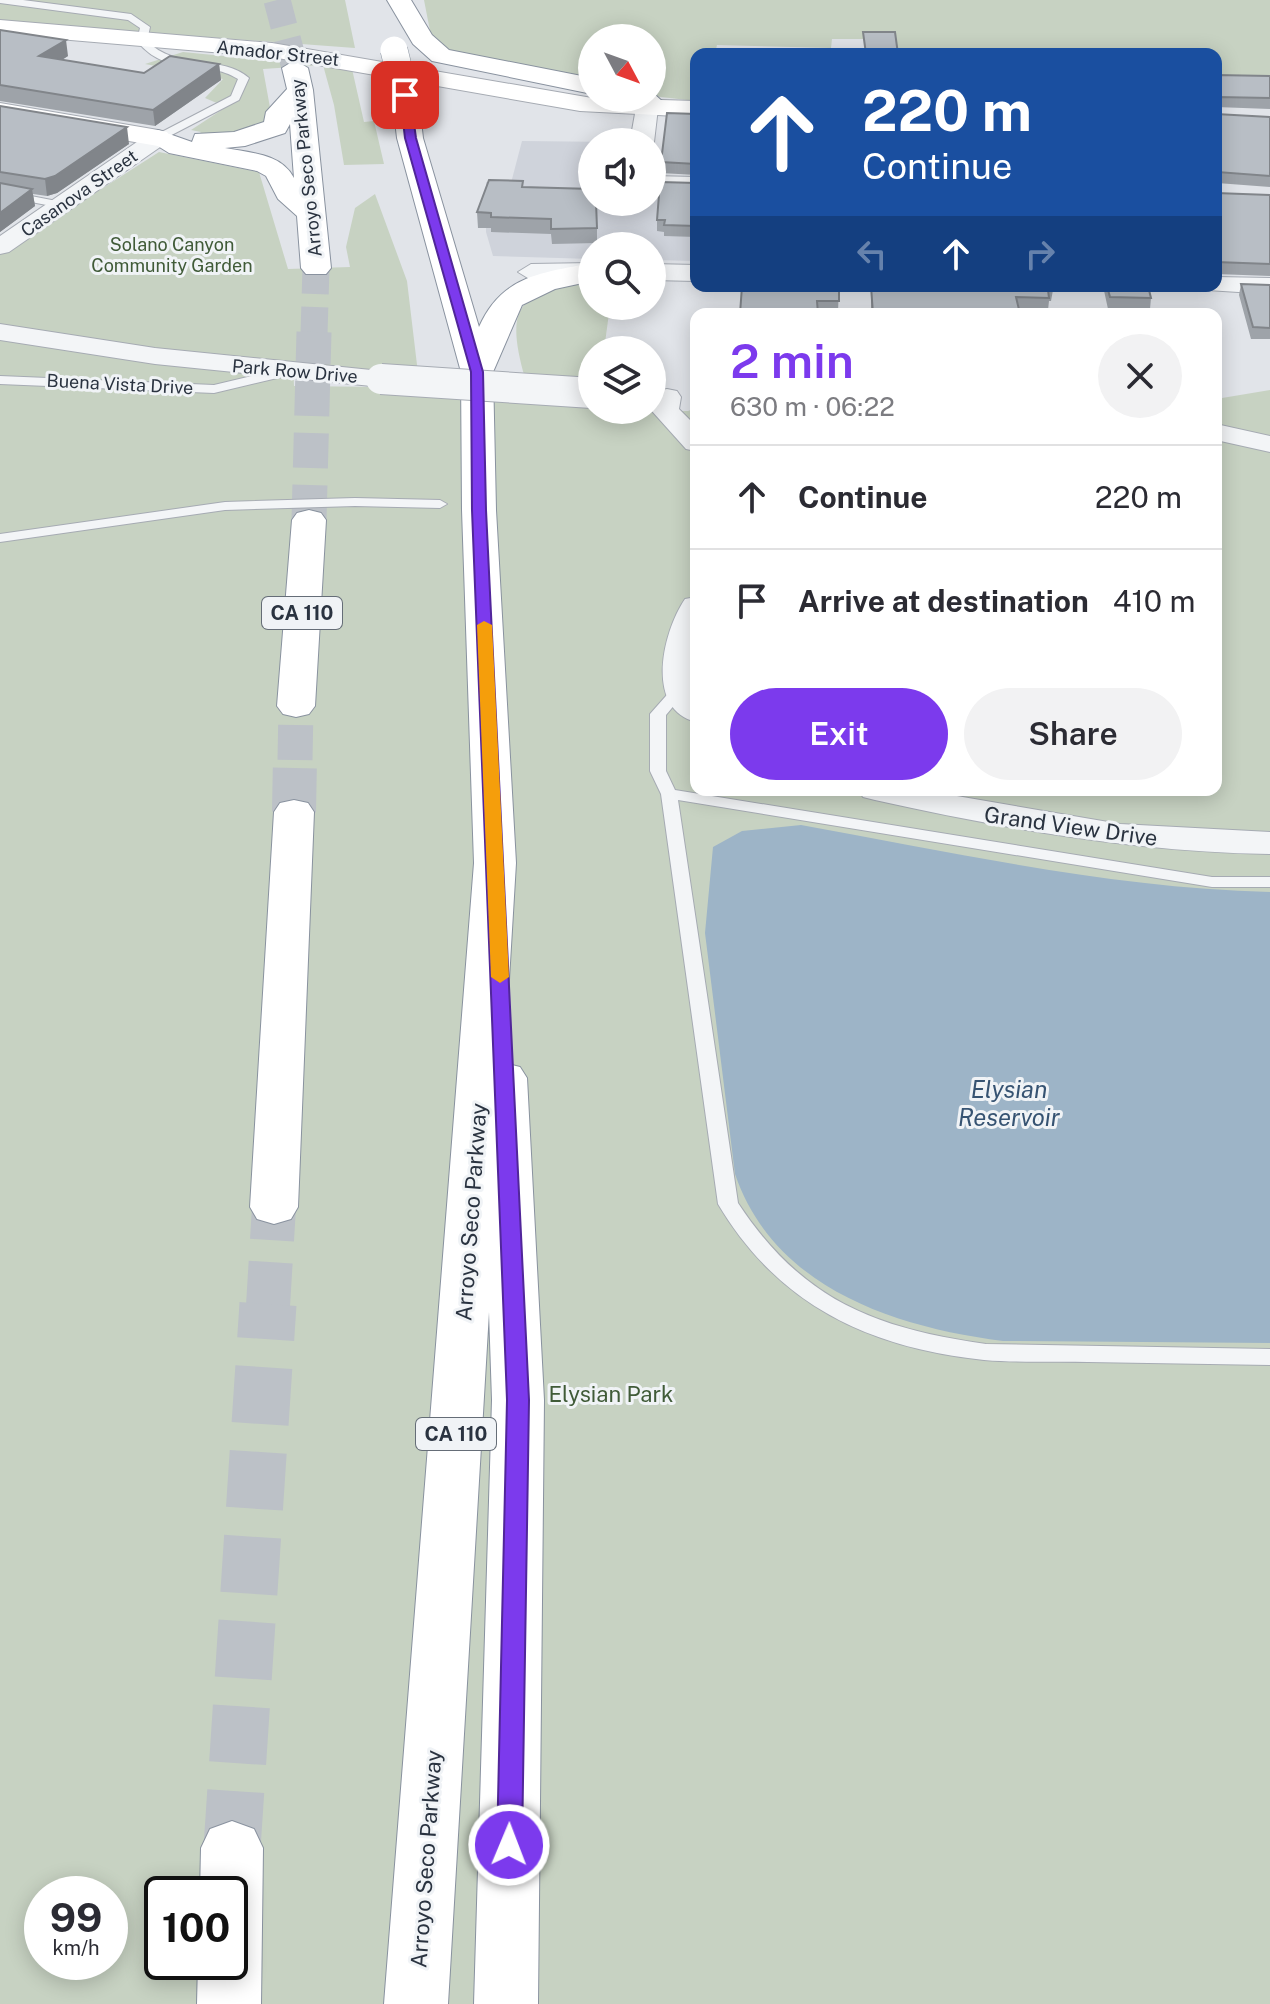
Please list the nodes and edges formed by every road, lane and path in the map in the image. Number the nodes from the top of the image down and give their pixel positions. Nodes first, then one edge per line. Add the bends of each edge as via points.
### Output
1 (0, 0) edge
2 (383, 0) edge
3 (399, 0) edge
4 (0, 27) edge
5 (142, 41) junction
6 (578, 83) edge
7 (578, 103) edge
8 (666, 105) edge
9 (690, 108) edge
10 (0, 111) edge
11 (158, 138) junction
12 (666, 183) edge
13 (690, 184) edge
14 (0, 193) edge
15 (62, 205) junction
16 (311, 214) junction
17 (0, 247) edge
18 (316, 268) tunnel mouth
19 (531, 272) dead end
20 (578, 272) edge
21 (666, 272) edge
22 (690, 273) edge
23 (578, 275) edge
24 (1222, 285) edge
25 (1270, 286) edge
26 (0, 332) edge
27 (285, 372) junction
28 (477, 372) junction
29 (0, 380) edge
30 (578, 392) edge
31 (666, 396) edge
32 (690, 398) edge
33 (666, 411) edge
34 (1222, 433) edge
35 (690, 437) edge
36 (1270, 444) edge
37 (440, 504) dead end
38 (309, 520) tunnel mouth
39 (0, 538) edge
40 (690, 626) edge
41 (687, 701) edge
42 (296, 706) tunnel mouth
43 (669, 794) junction
44 (902, 796) edge
45 (294, 812) tunnel mouth
46 (1270, 843) edge
47 (495, 863) junction
48 (1270, 882) edge
49 (274, 1207) tunnel mouth
50 (1270, 1357) edge
51 (232, 1848) tunnel mouth
52 (237, 1988) edge
53 (416, 2004) edge
54 (506, 2004) edge

1 - 5 lane via 131,17 145,27
2 - 28 main road, Arroyo Seco Parkway / CA 110, bridge via 410,138
3 - 6 main road via 424,44 441,56
4 - 5 main road, Amador Street
5 - 7 main road, Amador Street via 319,56
5 - 11 lane via 168,60 244,78 235,98
8 - 9 main road, Amador Street
10 - 11 main road
11 - 15 street, Casanova Street
11 - 16 main road via 178,147 265,164 277,171 288,193
11 - 16 main road, Arroyo Seco Parkway via 214,141 259,135 276,127 298,79
12 - 13 street
14 - 15 lane
15 - 17 street, Casanova Street
16 - 18 main road, Arroyo Seco Parkway
19 - 20 street
21 - 22 street
23 - 28 main road via 517,296 504,307
24 - 25 street
26 - 27 street, Park Row Drive
27 - 29 lane, Buena Vista Drive via 214,389
27 - 30 street, Park Row Drive, bridge
28 - 47 main road, Arroyo Seco Parkway / CA 110
31 - 32 street
33 - 35 street
34 - 36 street
37 - 39 lane via 225,506
38 - 42 main road, CA 110
40 - 41 street via 677,668
41 - 43 lane via 658,714 658,771
43 - 48 lane via 1212,882
43 - 50 lane via 728,1204 769,1264 799,1288 869,1327 945,1348
44 - 46 street, Grand View Drive via 1008,820 1207,844
45 - 49 main road
47 - 53 main road, Arroyo Seco Parkway / CA 110
47 - 54 main road via 518,1400
51 - 52 main road

